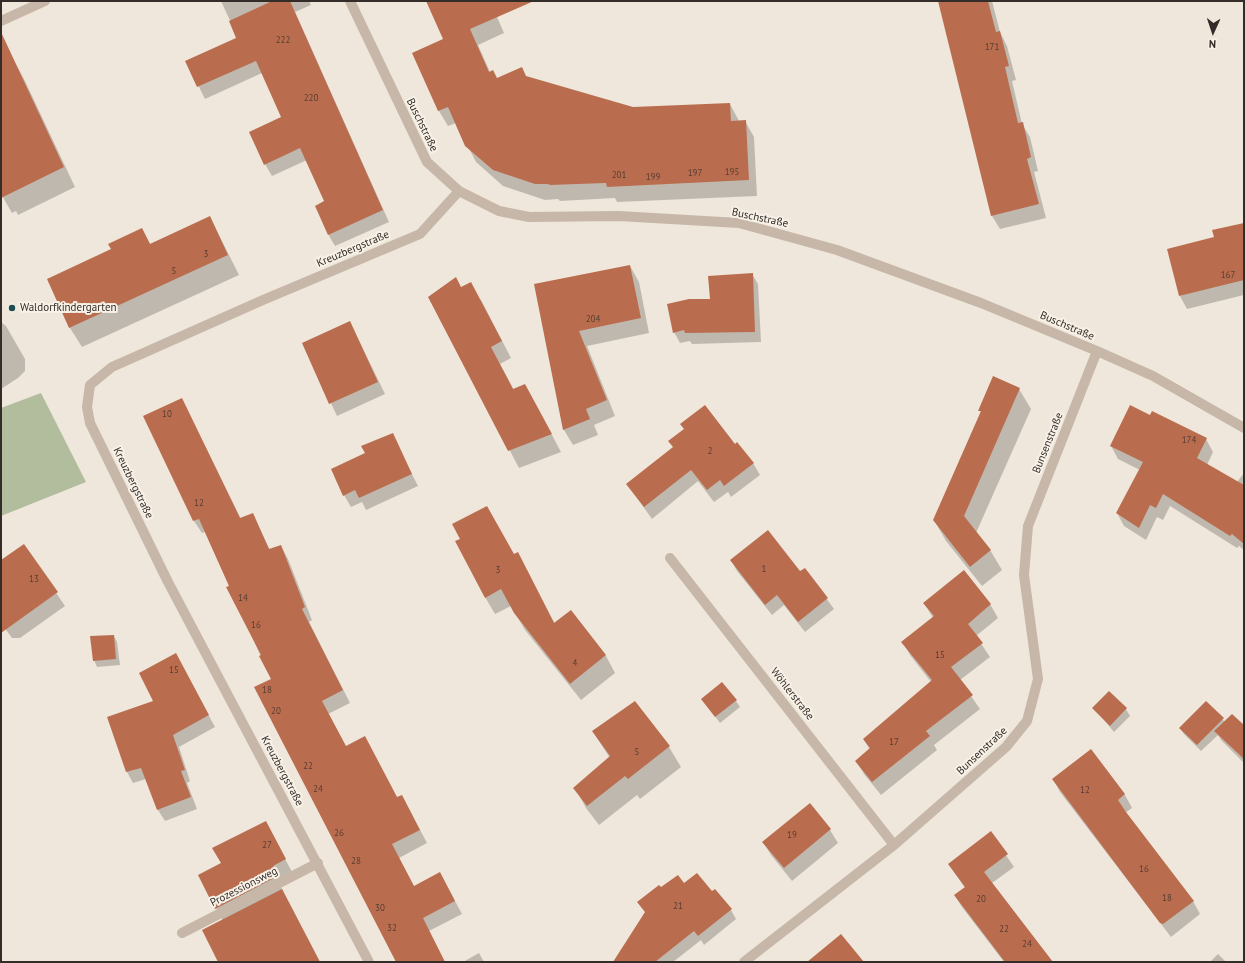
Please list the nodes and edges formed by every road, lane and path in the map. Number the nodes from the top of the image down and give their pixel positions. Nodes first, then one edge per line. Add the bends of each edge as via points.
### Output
1 (45, 1) edge
2 (350, 1) edge
3 (1, 21) edge
4 (460, 192) junction
5 (1097, 351) junction
6 (1244, 428) edge
7 (670, 558) dead end
8 (894, 845) junction
9 (318, 863) junction
10 (182, 933) dead end
11 (369, 962) edge
12 (744, 962) edge

1 - 3 street
2 - 4 street, Buschstraße via 427,162
4 - 5 street, Buschstraße via 500,211 529,217 619,216 739,223 837,250 981,303
4 - 9 street, Kreuzbergstraße via 420,234 112,367 90,385 87,407 90,423 168,582
5 - 6 street, Buschstraße via 1153,376
5 - 8 street, Bunsenstraße via 1028,526 1024,575 1038,679 1027,721 1006,747
7 - 8 street, Wöhlerstraße
8 - 12 street, Bunsenstraße
9 - 10 street, Prozessionsweg
9 - 11 street, Kreuzbergstraße

